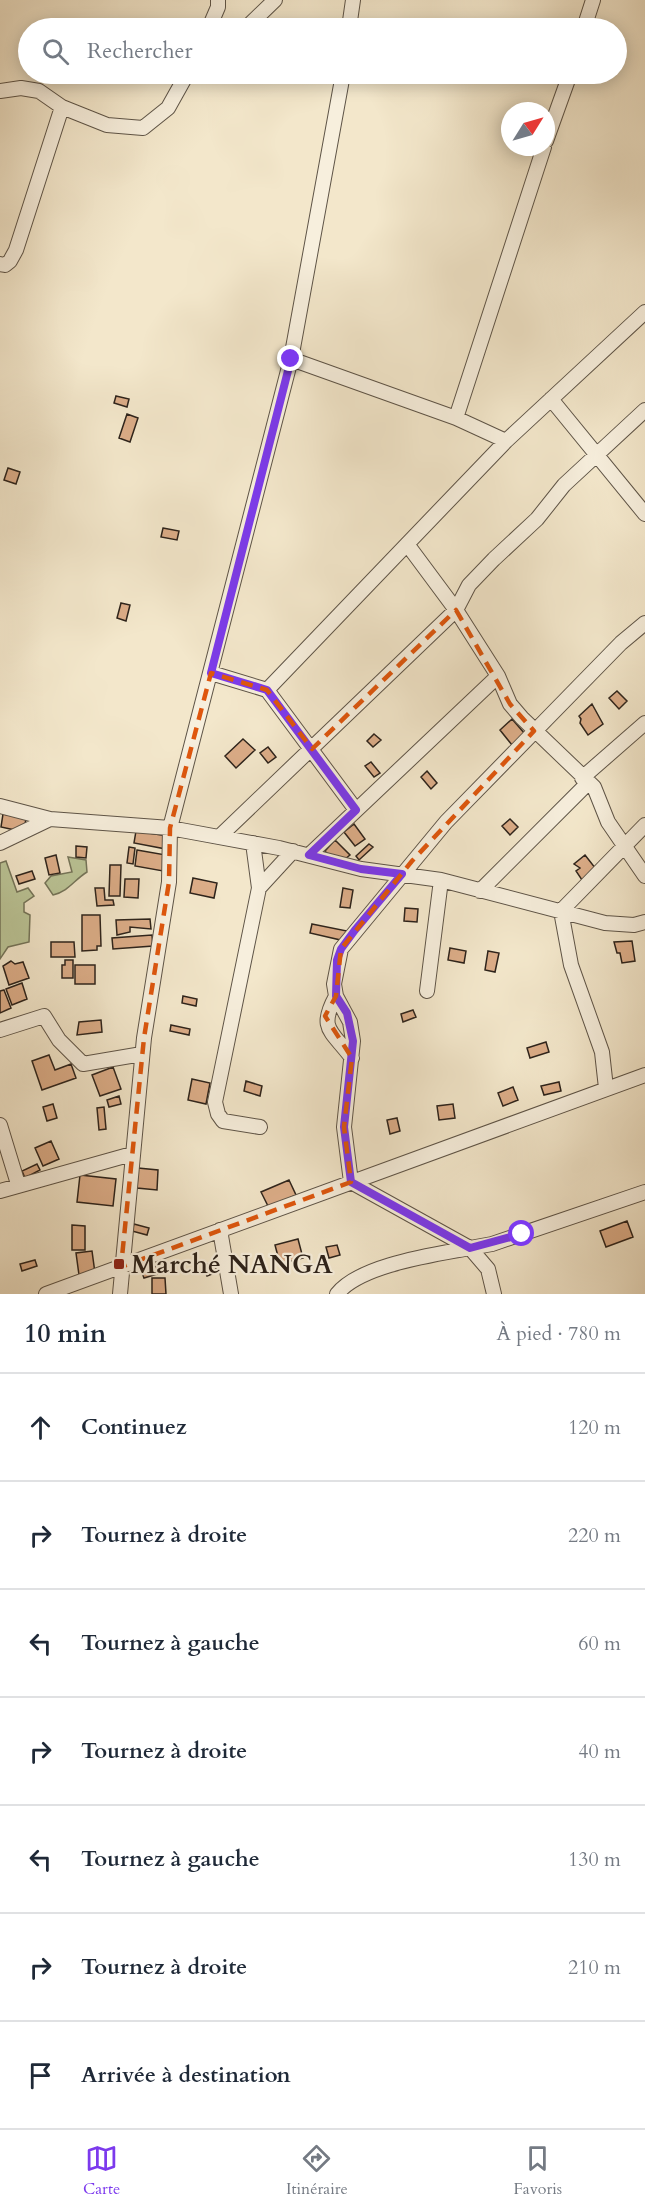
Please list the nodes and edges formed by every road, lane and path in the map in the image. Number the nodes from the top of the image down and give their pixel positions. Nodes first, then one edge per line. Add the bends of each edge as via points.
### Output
1 (218, 0) edge
2 (275, 0) edge
3 (353, 0) edge
4 (593, 0) edge
5 (212, 18) edge
6 (256, 18) edge
7 (350, 18) edge
8 (587, 18) edge
9 (182, 84) edge
10 (341, 84) edge
11 (566, 84) edge
12 (0, 91) edge
13 (62, 107) junction
14 (555, 116) edge
15 (541, 156) edge
16 (0, 264) edge
17 (645, 312) edge
18 (291, 359) junction
19 (551, 399) junction
20 (645, 410) edge
21 (456, 418) junction
22 (506, 441) junction
23 (596, 457) junction
24 (645, 514) edge
25 (408, 544) junction
26 (456, 610) junction
27 (645, 623) edge
28 (211, 673) junction
29 (498, 676) junction
30 (267, 690) junction
31 (645, 723) edge
32 (534, 731) junction
33 (312, 749) junction
34 (585, 781) junction
35 (0, 806) edge
36 (356, 810) junction
37 (50, 819) junction
38 (645, 825) edge
39 (170, 828) junction
40 (219, 837) junction
41 (0, 843) edge
42 (253, 843) junction
43 (624, 847) junction
44 (293, 851) junction
45 (309, 855) junction
46 (402, 874) junction
47 (645, 876) edge
48 (441, 880) junction
49 (259, 888) junction
50 (480, 891) junction
51 (561, 911) junction
52 (645, 922) edge
53 (427, 991) dead end
54 (336, 996) junction
55 (0, 1030) edge
56 (142, 1054) junction
57 (352, 1058) junction
58 (645, 1075) edge
59 (606, 1088) junction
60 (0, 1125) edge
61 (261, 1127) dead end
62 (132, 1154) junction
63 (351, 1182) junction
64 (18, 1184) junction
65 (0, 1191) edge
66 (644, 1194) edge
67 (220, 1230) junction
68 (470, 1248) junction
69 (121, 1267) junction
70 (45, 1294) edge
71 (120, 1294) edge
72 (231, 1294) edge
73 (337, 1294) edge
74 (495, 1294) edge

1 - 5 street
2 - 6 street
3 - 7 street
4 - 8 street
9 - 13 street via 168,108 143,128 107,124
10 - 18 street
11 - 14 street
12 - 13 street via 39,91
13 - 16 street via 16,250 10,261
15 - 21 street
17 - 19 street
18 - 21 street
18 - 28 street
19 - 22 street
19 - 23 street
20 - 23 street
21 - 22 street
22 - 25 street
23 - 24 street
23 - 26 street via 469,585
25 - 26 street
25 - 30 street
26 - 29 street
26 - 33 street
27 - 32 street
28 - 30 street
28 - 39 street
29 - 32 street via 510,704
29 - 36 street
30 - 33 street
31 - 34 street
32 - 34 street
32 - 46 street
33 - 36 street
33 - 40 street
34 - 43 street via 594,787 608,822
34 - 50 street
35 - 37 street
36 - 45 street
37 - 39 street
37 - 41 street
38 - 43 street
39 - 40 street
39 - 56 street via 169,882
40 - 42 street
42 - 44 street
42 - 49 street
43 - 47 street
43 - 51 street
44 - 45 street
44 - 49 street
45 - 46 street via 361,869
46 - 48 street
46 - 54 street via 341,949 334,984
48 - 50 street
48 - 53 street
49 - 61 street via 215,1102 223,1121
50 - 51 street
51 - 52 street via 605,922
51 - 59 street via 571,965 602,1052
54 - 57 street via 350,1022
54 - 57 street via 326,1022
55 - 56 street via 44,1016 59,1040 82,1064
56 - 62 street
57 - 63 street via 344,1127
58 - 59 street
59 - 63 street
60 - 64 street
62 - 64 street
62 - 69 street
63 - 67 street
63 - 68 street
64 - 65 street
66 - 68 street
67 - 69 street
67 - 72 street
68 - 73 street via 372,1271 353,1279
68 - 74 street via 488,1269
69 - 70 street
69 - 71 street

